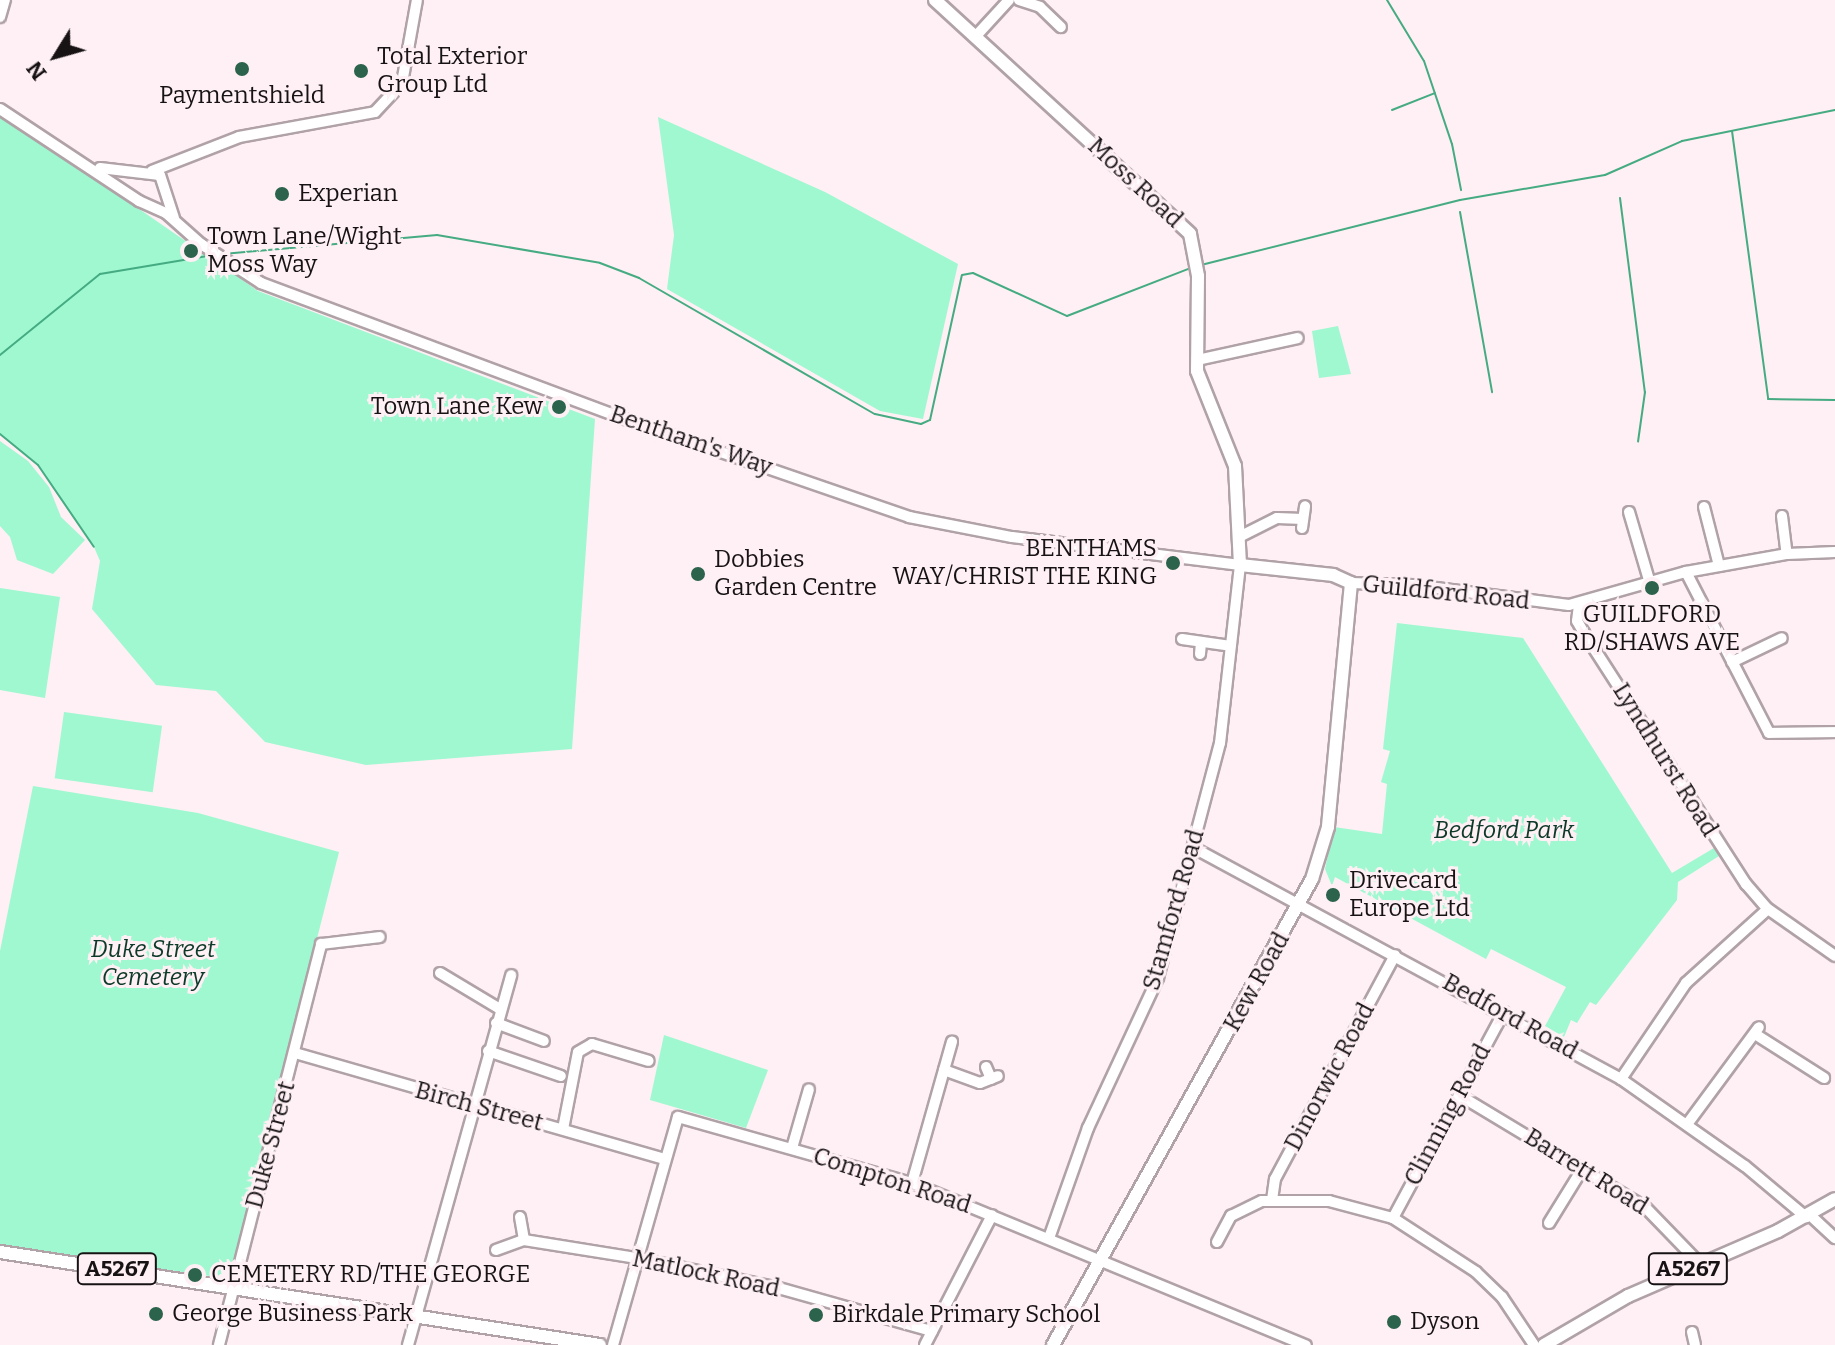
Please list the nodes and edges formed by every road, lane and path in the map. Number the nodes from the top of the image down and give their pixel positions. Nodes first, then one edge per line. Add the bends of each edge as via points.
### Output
1 (5, 0) edge
2 (417, 0) edge
3 (935, 0) edge
4 (1009, 0) edge
5 (1019, 0) edge
6 (0, 17) edge
7 (1061, 27) dead end
8 (975, 37) junction
9 (0, 109) edge
10 (183, 157) junction
11 (83, 162) junction
12 (146, 172) junction
13 (165, 187) junction
14 (135, 197) junction
15 (149, 204) junction
16 (175, 219) junction
17 (1298, 338) dead end
18 (1197, 360) junction
19 (1305, 506) dead end
20 (1704, 507) dead end
21 (1629, 512) dead end
22 (1782, 516) dead end
23 (1241, 536) junction
24 (1835, 552) edge
25 (1787, 554) junction
26 (1240, 565) junction
27 (1719, 566) junction
28 (1686, 572) junction
29 (1649, 580) junction
30 (1351, 583) junction
31 (1579, 605) junction
32 (1782, 638) dead end
33 (1182, 639) dead end
34 (1201, 642) junction
35 (1231, 646) junction
36 (1200, 654) dead end
37 (1732, 662) junction
38 (1835, 732) edge
39 (1194, 848) junction
40 (1301, 905) junction
41 (1768, 909) junction
42 (380, 937) dead end
43 (1395, 955) junction
44 (1835, 956) edge
45 (440, 973) dead end
46 (511, 975) dead end
47 (500, 1009) junction
48 (1504, 1012) junction
49 (496, 1023) junction
50 (544, 1041) dead end
51 (952, 1042) dead end
52 (488, 1051) junction
53 (295, 1053) junction
54 (649, 1061) dead end
55 (986, 1067) dead end
56 (944, 1070) junction
57 (1823, 1073) dead end
58 (561, 1076) dead end
59 (1621, 1079) junction
60 (809, 1089) dead end
61 (1459, 1095) junction
62 (471, 1107) junction
63 (1688, 1123) junction
64 (563, 1129) junction
65 (792, 1148) junction
66 (664, 1159) junction
67 (1583, 1168) junction
68 (912, 1183) junction
69 (1835, 1199) edge
70 (1272, 1200) junction
71 (992, 1215) junction
72 (1808, 1216) junction
73 (520, 1217) dead end
74 (1393, 1218) junction
75 (1549, 1223) dead end
76 (1049, 1238) junction
77 (1835, 1238) edge
78 (524, 1240) junction
79 (1217, 1242) dead end
80 (496, 1250) dead end
81 (0, 1252) edge
82 (636, 1258) junction
83 (1100, 1260) junction
84 (1700, 1264) junction
85 (235, 1285) junction
86 (416, 1312) junction
87 (932, 1331) junction
88 (1692, 1332) dead end
89 (219, 1345) edge
90 (408, 1345) edge
91 (600, 1345) edge
92 (613, 1345) edge
93 (925, 1345) edge
94 (1053, 1345) edge
95 (1306, 1345) edge
96 (1534, 1345) edge
97 (1544, 1345) edge
98 (1695, 1345) edge

1 - 6 street
2 - 10 street via 402,83 375,112 239,137
3 - 8 main road, Moss Road
4 - 8 street
5 - 7 street via 1040,7
8 - 18 main road, Moss Road via 1190,234 1197,267
9 - 11 street
10 - 12 street
10 - 13 street
11 - 12 street
11 - 14 street
12 - 13 street
12 - 14 street via 132,186
13 - 15 street
13 - 16 street, Bentham's Way
14 - 15 street, Bentham's Way
15 - 16 street, Bentham's Way
16 - 26 street, Bentham's Way via 211,251 261,283 909,517 1012,537
17 - 18 street
18 - 23 main road, Moss Road via 1235,466
19 - 23 street via 1302,524 1277,518
20 - 27 street
21 - 29 street
22 - 25 street
23 - 26 main road, Moss Road
24 - 25 street, Guildford Road
25 - 27 street, Guildford Road
26 - 30 main road, Guildford Road via 1333,575
26 - 35 street, Stamford Road
27 - 28 street, Guildford Road
28 - 29 street, Guildford Road
28 - 37 street
29 - 31 street, Guildford Road
30 - 31 street, Guildford Road via 1363,580
30 - 40 main road, Kew Road via 1328,827
31 - 41 street, Lyndhurst Road via 1577,621 1584,633 1720,847
32 - 37 street
33 - 34 street
34 - 35 street
34 - 36 street
35 - 39 street, Stamford Road via 1220,743
37 - 38 street via 1769,733
39 - 40 street, Bedford Road
39 - 76 street, Stamford Road via 1158,980 1088,1128
40 - 43 street, Bedford Road
40 - 83 main road, Kew Road
41 - 44 street, Lyndhurst Road
41 - 59 street via 1686,983
42 - 53 street, Duke Street via 321,944
43 - 48 street, Bedford Road
43 - 70 street, Dinorwic Road via 1275,1179
45 - 47 street
46 - 47 street
47 - 49 street
48 - 59 street, Bedford Road
48 - 61 street, Clinning Road
49 - 50 street
49 - 52 street
51 - 56 street
52 - 58 street
52 - 62 street
53 - 62 street, Birch Street
53 - 85 street, Duke Street
54 - 64 street via 592,1044 578,1052
55 - 56 street via 995,1077 970,1081
56 - 68 street
57 - 63 street via 1757,1031
59 - 63 street, Bedford Road
60 - 65 street
61 - 67 street, Barrett Road
61 - 74 street, Clinning Road
62 - 64 street, Birch Street
62 - 86 street
63 - 72 street, Bedford Road
64 - 66 street, Birch Street
65 - 66 street, Compton Road via 678,1117
65 - 68 street, Compton Road
66 - 82 street
67 - 75 street
67 - 84 street, Barrett Road via 1645,1207
68 - 71 street, Compton Road
69 - 72 main road, A5267
70 - 74 street via 1329,1201
70 - 79 street via 1245,1206 1231,1216
71 - 76 street, Compton Road
71 - 87 street
72 - 77 street, Bedford Road
72 - 84 main road, A5267
73 - 78 street
74 - 96 street via 1476,1272 1502,1297
76 - 83 street, Compton Road
78 - 80 street
78 - 82 street, Matlock Road
81 - 85 main road, A5267
82 - 87 street, Matlock Road via 775,1287
82 - 92 street
83 - 94 main road, Kew Road
83 - 95 street, Compton Road
84 - 97 main road, A5267 via 1601,1310
85 - 86 main road, A5267
85 - 89 street, Duke Street
86 - 90 street
86 - 91 main road, A5267
87 - 93 street
88 - 98 street

